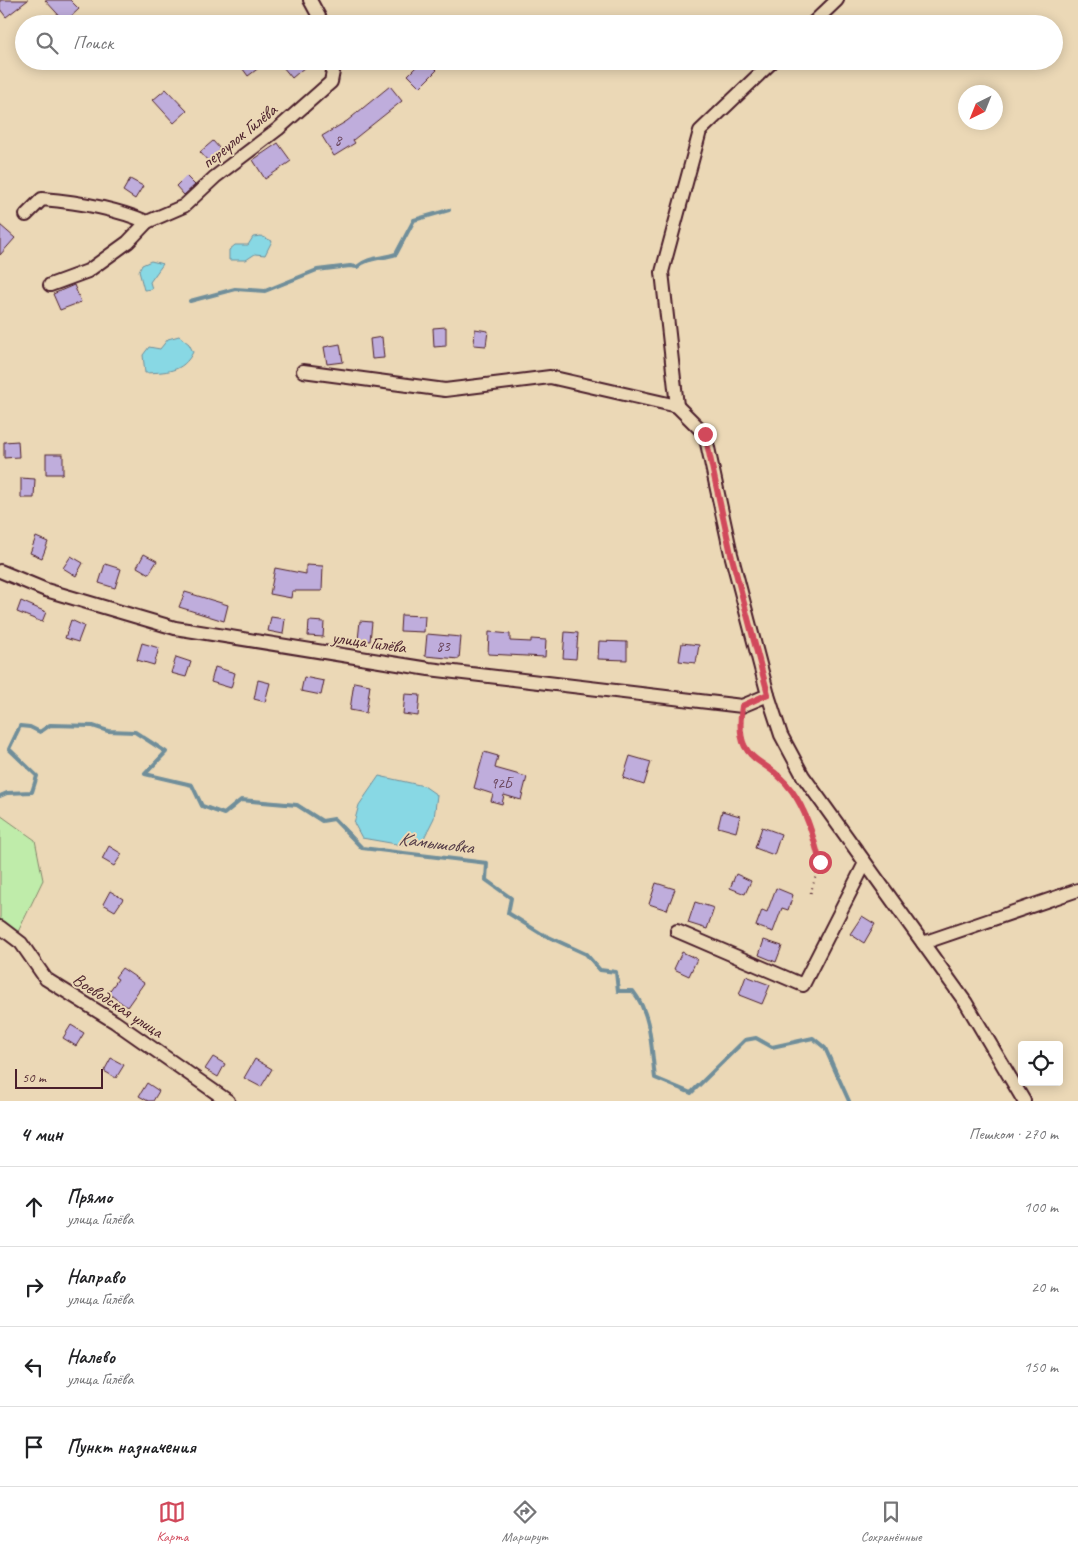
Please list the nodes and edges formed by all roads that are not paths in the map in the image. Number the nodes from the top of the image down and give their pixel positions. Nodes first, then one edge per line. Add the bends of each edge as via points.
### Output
1 (310, 0) edge
2 (837, 0) edge
3 (318, 15) edge
4 (821, 15) edge
5 (333, 70) edge
6 (764, 70) edge
7 (26, 214) dead end
8 (147, 222) junction
9 (50, 285) dead end
10 (303, 371) dead end
11 (677, 406) junction
12 (0, 571) edge
13 (768, 694) junction
14 (865, 863) junction
15 (1078, 890) edge
16 (0, 927) edge
17 (677, 930) dead end
18 (923, 943) junction
19 (228, 1101) edge
20 (1024, 1101) edge

1 - 3 street
2 - 4 street
5 - 8 street, переулок Гилёва via 331,82 184,206
6 - 11 street via 700,131 662,272
7 - 8 street via 42,199 67,201
8 - 9 street, переулок Гилёва via 128,242 88,271
10 - 11 street via 445,390 550,377
11 - 13 street via 705,434 731,554
12 - 13 street, улица Гилёва via 46,590 175,628 429,669 742,706
13 - 14 street via 781,735 803,776
14 - 17 street via 803,985
14 - 18 street
15 - 18 street
16 - 19 street, Воеводская улица via 21,943 46,980 115,1022
18 - 20 street via 966,1003

